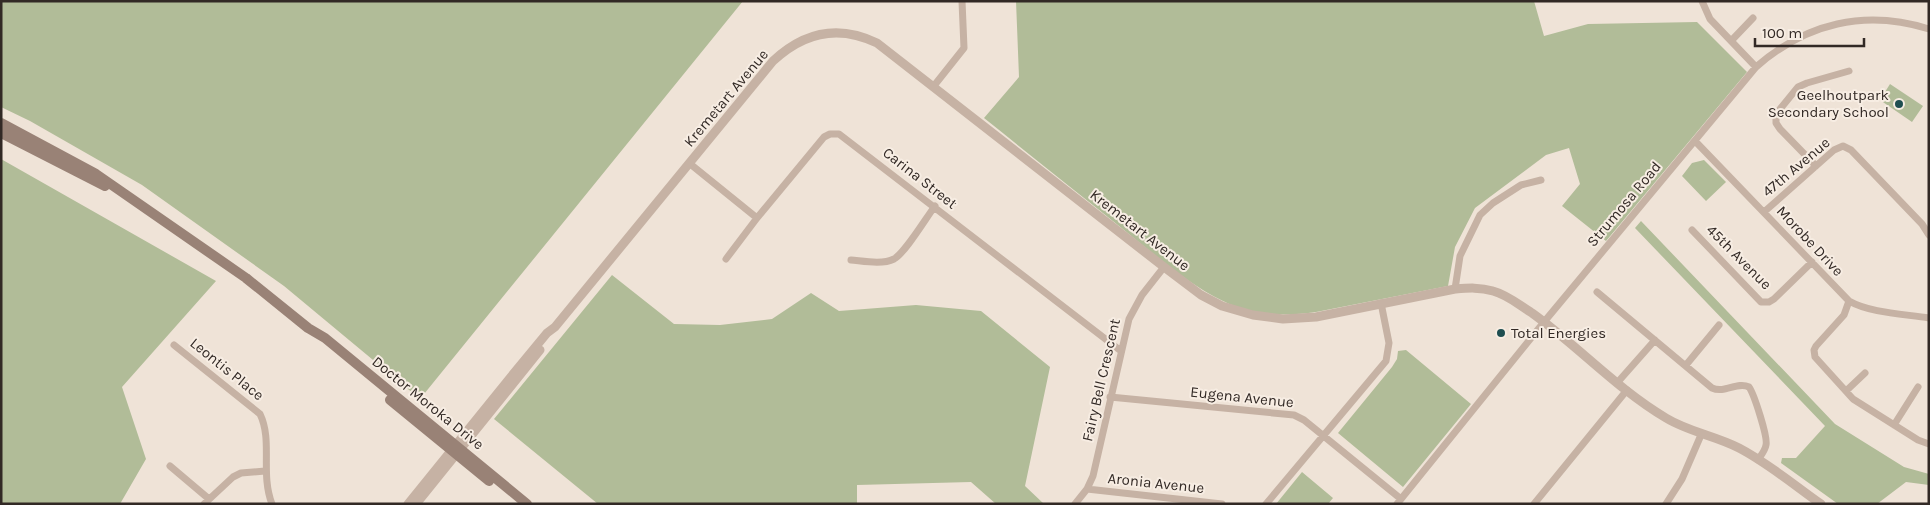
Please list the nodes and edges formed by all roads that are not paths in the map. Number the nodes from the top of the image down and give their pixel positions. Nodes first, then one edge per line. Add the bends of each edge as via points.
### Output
1 (962, 1) edge
2 (1702, 1) edge
3 (1753, 18) dead end
4 (1929, 29) edge
5 (1732, 41) junction
6 (1756, 67) junction
7 (1849, 71) dead end
8 (933, 87) junction
9 (1, 123) edge
10 (1, 133) edge
11 (1695, 141) junction
12 (689, 163) junction
13 (1816, 166) junction
14 (1541, 180) dead end
15 (124, 195) junction
16 (935, 206) junction
17 (1764, 212) junction
18 (758, 218) junction
19 (1692, 230) dead end
20 (1929, 235) edge
21 (726, 259) dead end
22 (851, 260) dead end
23 (1812, 262) junction
24 (1164, 267) junction
25 (1455, 289) junction
26 (1597, 292) dead end
27 (1849, 301) junction
28 (1382, 304) junction
29 (1929, 318) edge
30 (1544, 322) junction
31 (1719, 325) dead end
32 (1655, 340) junction
33 (174, 345) dead end
34 (1121, 351) junction
35 (1686, 365) junction
36 (1865, 373) dead end
37 (1618, 383) junction
38 (1918, 387) dead end
39 (1627, 390) junction
40 (1846, 391) junction
41 (1110, 397) junction
42 (1894, 424) junction
43 (1323, 435) junction
44 (1701, 435) junction
45 (1929, 444) edge
46 (456, 450) junction
47 (1758, 460) junction
48 (170, 466) dead end
49 (265, 471) junction
50 (1086, 489) junction
51 (206, 501) edge
52 (1399, 501) edge
53 (272, 504) edge
54 (408, 504) edge
55 (416, 504) edge
56 (517, 504) edge
57 (527, 504) edge
58 (1075, 504) edge
59 (1222, 504) edge
60 (1266, 504) edge
61 (1534, 504) edge
62 (1666, 504) edge
63 (1821, 504) edge

1 - 8 street via 964,48
2 - 5 street via 1710,19
3 - 5 street
4 - 6 street, Strumosa Road via 1890,20 1841,22 1794,40
5 - 6 street
6 - 11 street, Strumosa Road
7 - 13 street via 1798,87 1776,114 1776,124
8 - 12 street, Kremetart Avenue via 867,38 844,32 807,38 773,61
8 - 24 street, Kremetart Avenue
9 - 15 main road, Doctor Moroka Drive via 96,174
10 - 15 main road, Doctor Moroka Drive
11 - 17 street, Morobe Drive
11 - 30 street, Strumosa Road
12 - 18 street
12 - 46 street, Kremetart Avenue via 555,327 544,336
13 - 17 street, 47th Avenue
13 - 20 street, 47th Avenue via 1838,148 1843,146 1851,150
14 - 25 street via 1520,185 1492,202 1480,215 1460,256
15 - 46 main road, Doctor Moroka Drive via 246,278 325,338
16 - 18 street, Carina Street via 841,134 833,133 824,138
16 - 22 street via 894,259 881,262
16 - 34 street, Carina Street
17 - 23 street, Morobe Drive
18 - 21 street, Carina Street
19 - 23 street, 45th Avenue via 1761,302 1774,299
23 - 27 street, Morobe Drive
24 - 28 street, Kremetart Avenue via 1201,295 1222,306 1261,317 1294,320
24 - 34 street, Fairy Bell Crescent via 1134,307
25 - 28 street, Kremetart Avenue
25 - 30 street, Kremetart Avenue via 1492,291 1509,298
26 - 32 street
27 - 29 street, Morobe Drive via 1857,306
27 - 40 street via 1844,315 1814,350 1815,357
28 - 43 street via 1389,343 1386,361
30 - 37 street, Kremetart Avenue
30 - 52 street, Strumosa Road
31 - 35 street
32 - 35 street
32 - 37 street
33 - 49 street, Leontis Place via 260,414 266,430
34 - 41 street, Fairy Bell Crescent
35 - 47 street via 1715,389 1743,384 1749,386 1766,442
36 - 40 street
37 - 39 street, Kremetart Avenue
38 - 42 street
39 - 44 street, Kremetart Avenue via 1667,419
39 - 61 street
40 - 42 street
41 - 43 street, Eugena Avenue via 1287,414 1304,420
41 - 50 street, Fairy Bell Crescent via 1093,476
42 - 45 street
43 - 52 street, Eugena Avenue
43 - 60 street
44 - 47 street, Kremetart Avenue via 1738,448
44 - 62 street via 1682,480
46 - 54 street, Kremetart Avenue
46 - 55 street, Kremetart Avenue
46 - 56 main road, Doctor Moroka Drive
46 - 57 main road, Doctor Moroka Drive
47 - 63 street, Kremetart Avenue
48 - 51 street
49 - 51 street via 241,472
49 - 53 street, Leontis Place
50 - 58 street, Fairy Bell Crescent
50 - 59 street, Aronia Avenue

